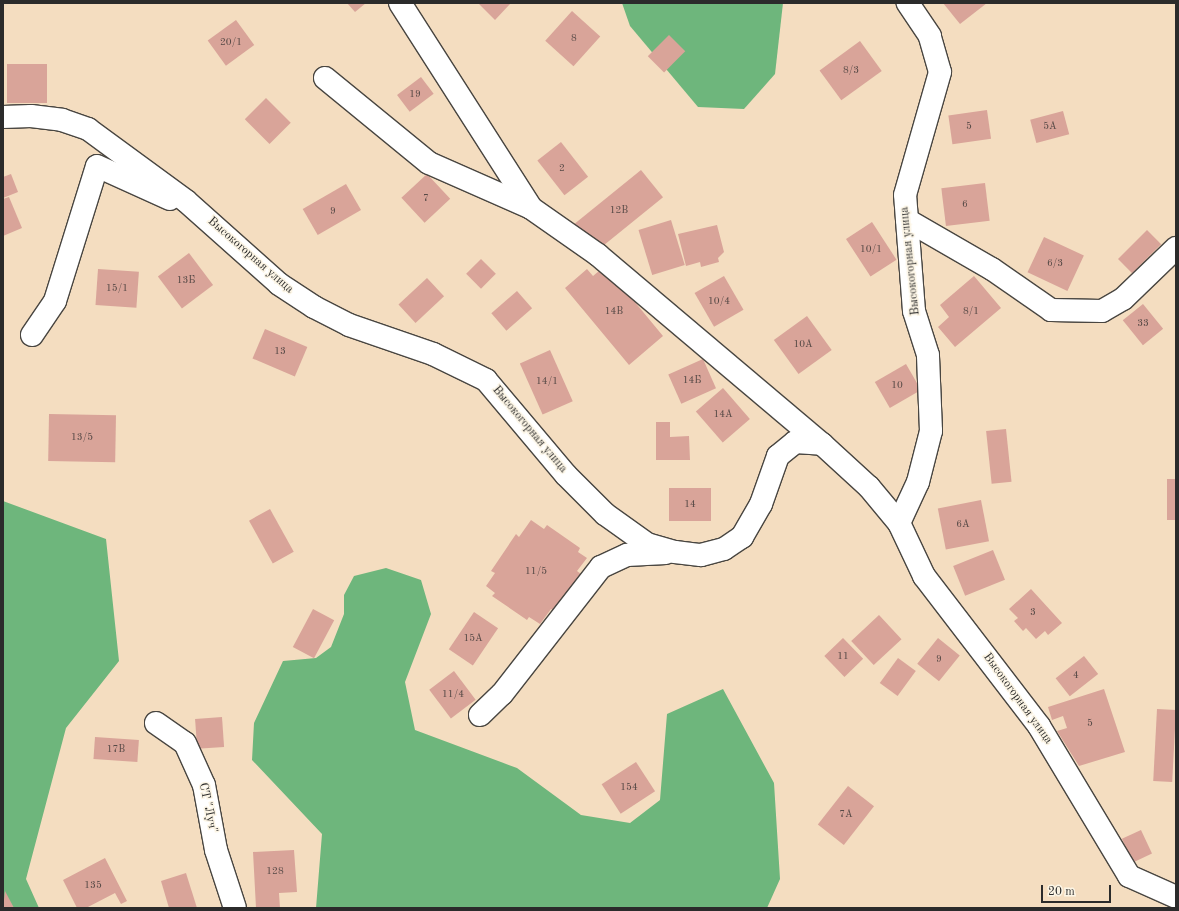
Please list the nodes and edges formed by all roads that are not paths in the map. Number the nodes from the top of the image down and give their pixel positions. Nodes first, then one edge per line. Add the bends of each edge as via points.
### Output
1 (400, 3) edge
2 (908, 3) edge
3 (325, 78) dead end
4 (3, 117) edge
5 (531, 208) junction
6 (198, 211) junction
7 (907, 220) junction
8 (1176, 248) edge
9 (32, 335) dead end
10 (822, 444) junction
11 (899, 523) junction
12 (675, 552) junction
13 (480, 715) dead end
14 (156, 723) dead end
15 (1176, 898) edge
16 (234, 908) edge

1 - 5 street, Высокогорная улица
2 - 7 street, Высокогорная улица via 930,36 940,72 905,195
3 - 5 street, Высокогорная улица via 429,163
4 - 6 street, Высокогорная улица via 30,116 62,120 88,128
5 - 10 street, Высокогорная улица via 598,255
6 - 9 street, Высокогорная улица via 97,166 55,301
6 - 12 street, Высокогорная улица via 279,284 314,307 349,325 433,354 486,380 566,475 605,514 647,544
7 - 8 street via 992,269 1051,310 1102,311 1123,299
7 - 11 street, Высокогорная улица via 914,311 928,355 932,431 918,482
10 - 11 street, Высокогорная улица via 869,487
10 - 12 street, Высокогорная улица via 795,442 778,456 761,504 742,537 724,549 701,555
11 - 15 street, Высокогорная улица via 924,576 1039,726 1129,876
12 - 13 street via 627,555 601,567 502,694
14 - 16 street, СТ "Луч" via 185,743 204,785 216,850

